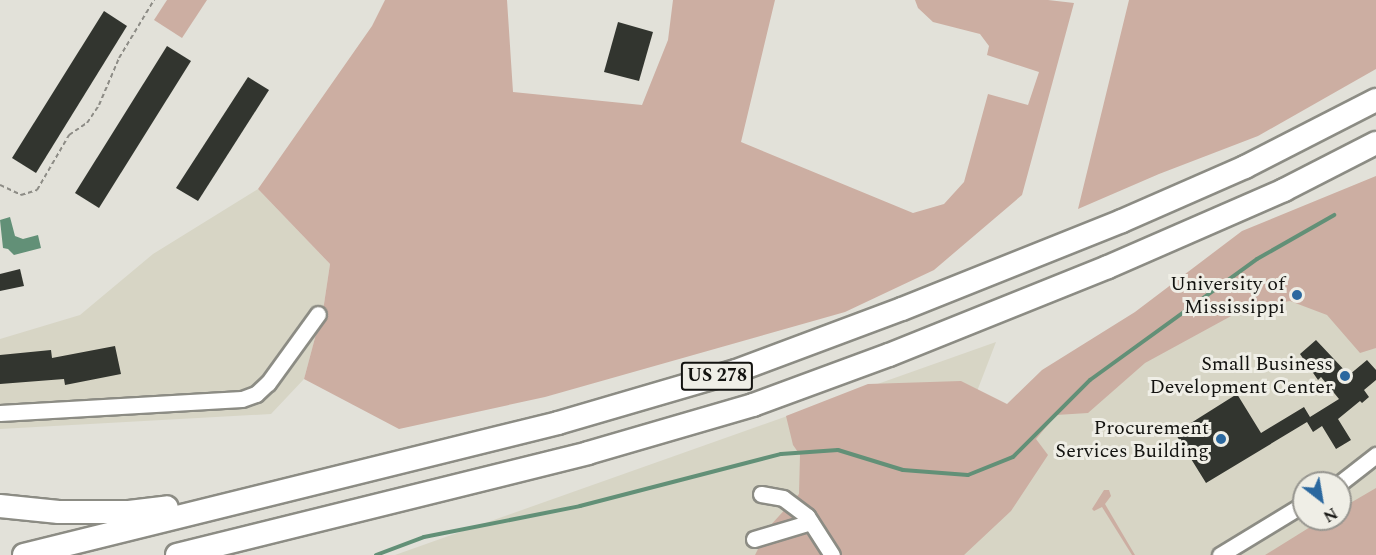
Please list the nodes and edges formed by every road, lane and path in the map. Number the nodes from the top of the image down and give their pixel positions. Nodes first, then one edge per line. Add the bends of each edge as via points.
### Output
1 (154, 0) edge
2 (1376, 94) edge
3 (1376, 100) edge
4 (1334, 124) junction
5 (1376, 143) edge
6 (1376, 154) edge
7 (0, 185) edge
8 (1284, 190) junction
9 (318, 314) dead end
10 (0, 413) edge
11 (1376, 455) edge
12 (1352, 474) edge
13 (761, 494) dead end
14 (255, 498) junction
15 (0, 506) edge
16 (1292, 511) edge
17 (811, 522) junction
18 (242, 539) junction
19 (754, 539) dead end
20 (24, 555) edge
21 (177, 555) edge
22 (203, 555) edge
23 (832, 555) edge
24 (1220, 555) edge

1 - 7 path via 119,58 99,105 87,123 69,135 37,190 21,195
2 - 4 highway
3 - 4 highway, US 278
4 - 14 highway, US 278 via 1122,221 736,370 558,423
5 - 8 highway, US 278
6 - 8 highway
8 - 18 highway, US 278 via 1097,272 753,405 588,453
9 - 10 street via 268,383 256,394 242,399
11 - 12 street
13 - 17 street via 783,498
14 - 15 highway via 129,512 59,512
14 - 20 highway, US 278
16 - 24 street
17 - 19 street
17 - 23 street
18 - 21 highway, US 278
18 - 22 highway

